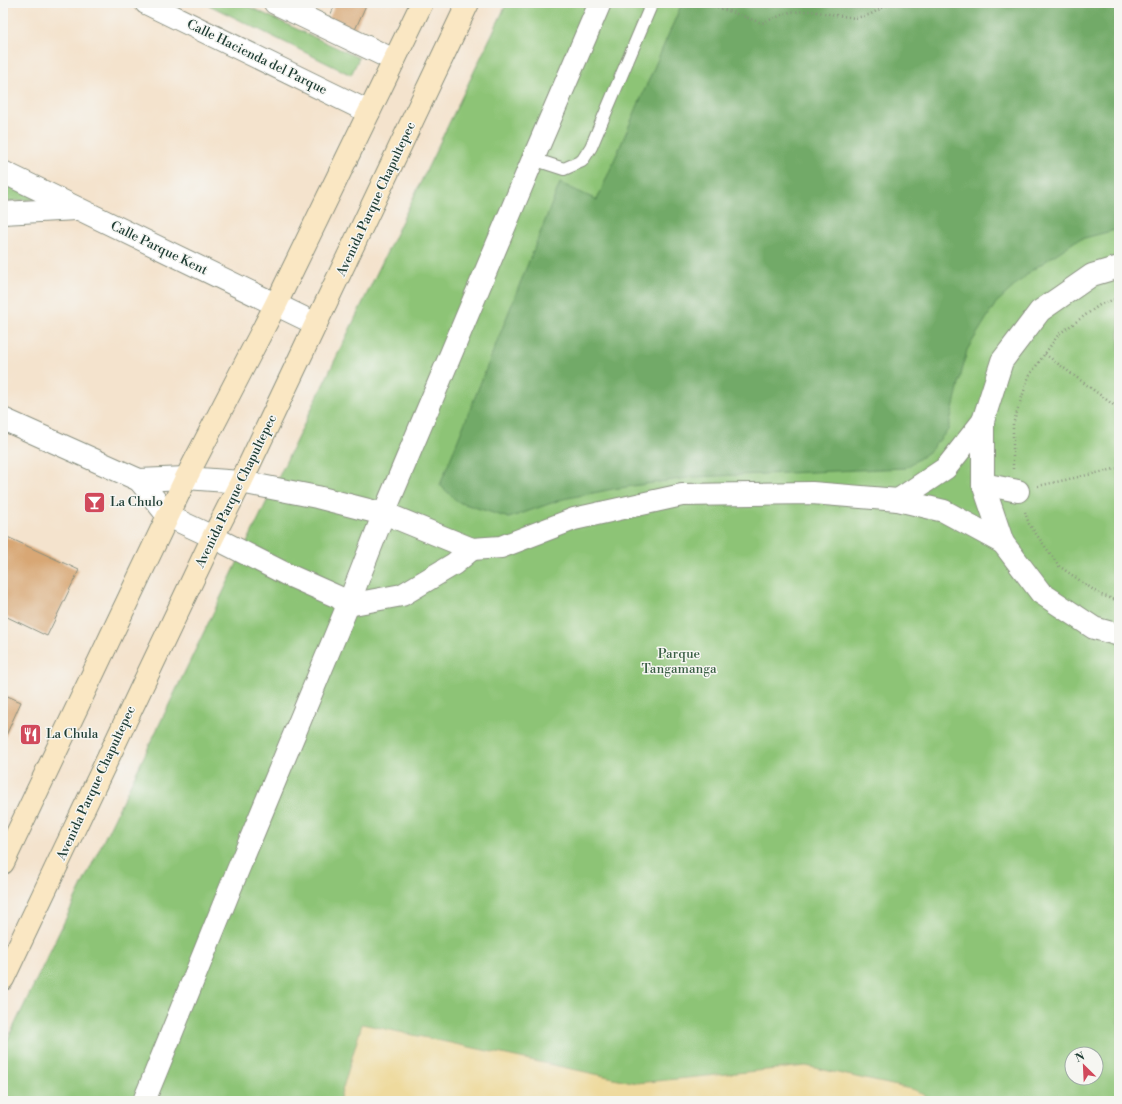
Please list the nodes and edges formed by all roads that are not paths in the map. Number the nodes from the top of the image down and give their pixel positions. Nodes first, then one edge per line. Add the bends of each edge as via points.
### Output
1 (146, 3) edge
2 (275, 3) edge
3 (422, 3) edge
4 (468, 3) edge
5 (600, 3) edge
6 (652, 3) edge
7 (394, 60) junction
8 (369, 112) junction
9 (533, 159) junction
10 (3, 172) edge
11 (79, 209) junction
12 (3, 213) edge
13 (1119, 267) edge
14 (276, 304) junction
15 (316, 324) junction
16 (3, 419) edge
17 (983, 421) junction
18 (186, 478) junction
19 (139, 480) junction
20 (241, 482) junction
21 (983, 484) junction
22 (1018, 491) road end
23 (898, 500) junction
24 (384, 513) junction
25 (168, 516) junction
26 (213, 537) junction
27 (1003, 543) junction
28 (472, 549) junction
29 (348, 605) junction
30 (1119, 635) edge
31 (3, 863) edge
32 (3, 979) edge
33 (144, 1101) edge

1 - 8 street, Calle Hacienda del Parque
2 - 7 street
3 - 7 main road
4 - 15 main road, Avenida Parque Chapultepec
5 - 9 street
6 - 9 lane via 591,147 582,161 564,168
7 - 8 main road
8 - 14 main road
9 - 24 street
10 - 11 street, Calle Parque Kent
11 - 12 street
11 - 14 street, Calle Parque Kent
13 - 17 street via 1092,275 1040,310 1002,361
14 - 15 street, Calle Parque Kent
14 - 18 main road
15 - 20 main road, Avenida Parque Chapultepec
16 - 19 street
17 - 21 street
17 - 23 street via 946,468
18 - 19 street
18 - 20 street
18 - 25 main road
19 - 25 street
20 - 24 street
20 - 26 main road, Avenida Parque Chapultepec
21 - 22 street
21 - 27 street
23 - 27 street via 944,512
23 - 28 street via 812,493 682,495 574,519 501,547
24 - 28 street
24 - 29 street
25 - 26 street
25 - 31 main road
26 - 29 street
26 - 32 main road, Avenida Parque Chapultepec
27 - 30 street via 1041,593 1094,628
28 - 29 street via 454,564 402,595
29 - 33 street

